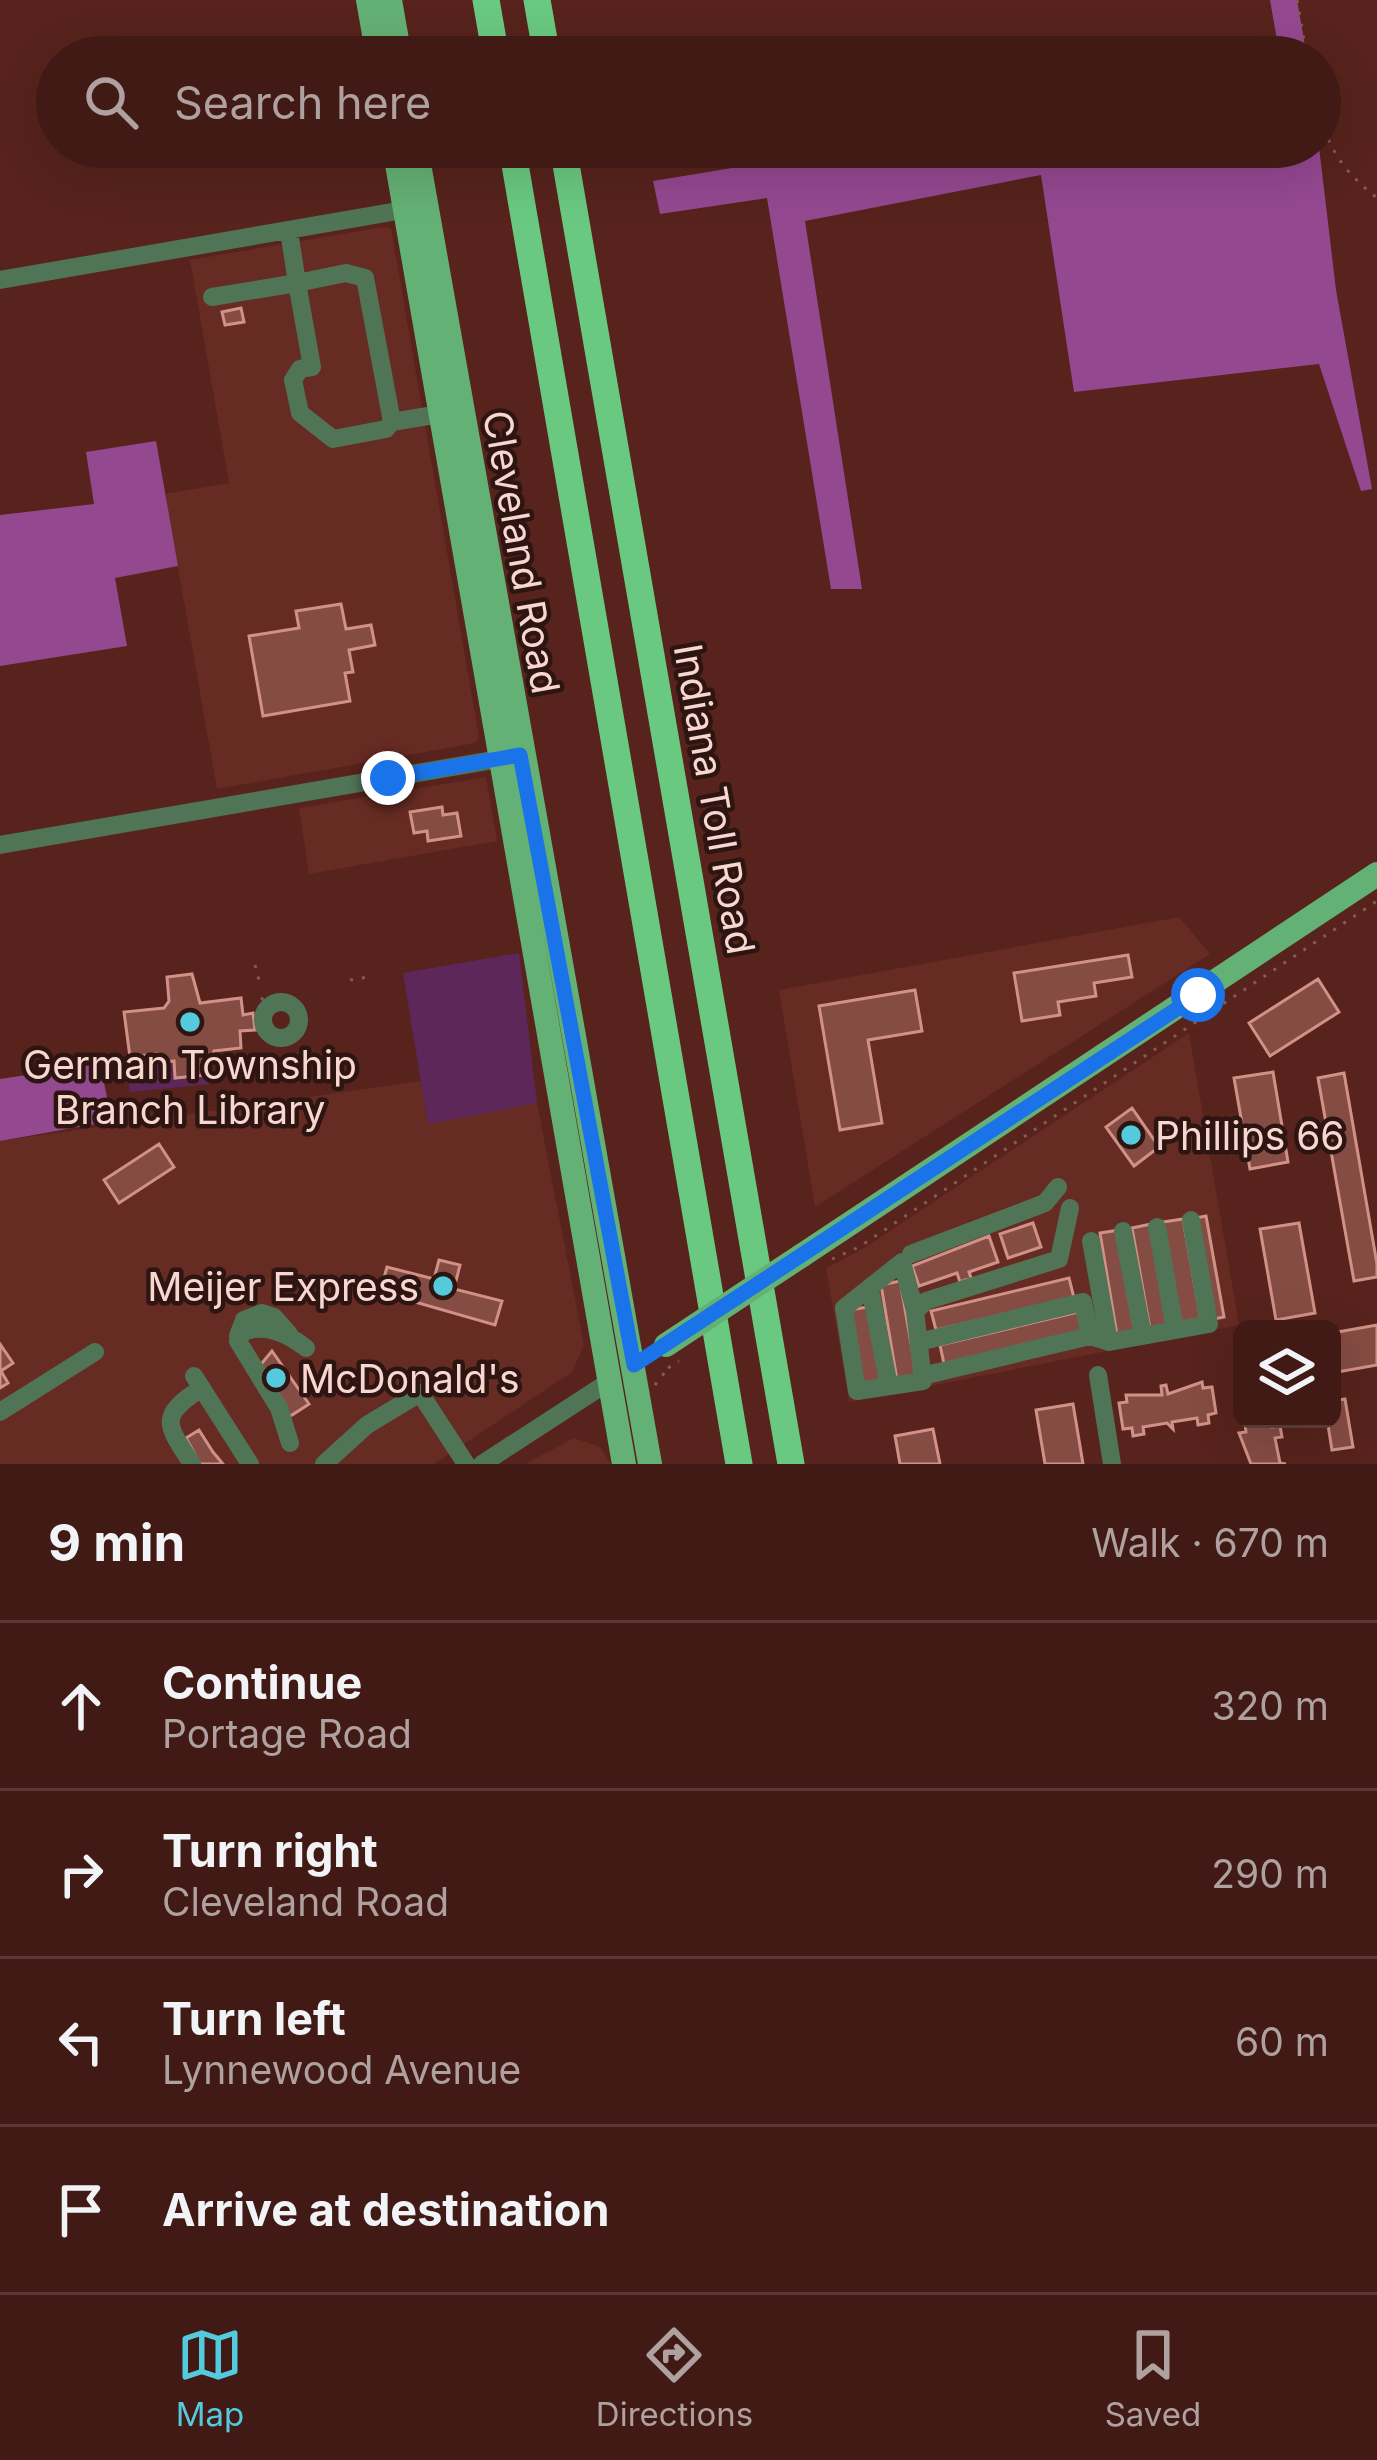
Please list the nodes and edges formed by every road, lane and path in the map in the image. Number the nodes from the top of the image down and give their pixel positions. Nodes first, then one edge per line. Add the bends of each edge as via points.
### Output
1 (368, 0) edge
2 (390, 0) edge
3 (486, 0) edge
4 (537, 0) edge
5 (1297, 0) edge
6 (374, 36) edge
7 (396, 36) edge
8 (492, 36) edge
9 (543, 36) edge
10 (1303, 36) edge
11 (1341, 165) edge
12 (402, 168) edge
13 (416, 168) edge
14 (516, 168) edge
15 (567, 168) edge
16 (1377, 198) edge
17 (416, 208) junction
18 (289, 231) junction
19 (0, 280) edge
20 (297, 283) junction
21 (212, 298) dead end
22 (440, 414) junction
23 (392, 422) junction
24 (510, 757) junction
25 (0, 845) edge
26 (1377, 874) edge
27 (1377, 901) edge
28 (255, 965) dead end
29 (373, 976) dead end
30 (350, 980) dead end
31 (260, 984) dead end
32 (1058, 1187) dead end
33 (1070, 1208) dead end
34 (1190, 1220) dead end
35 (1157, 1227) dead end
36 (1123, 1231) dead end
37 (1091, 1240) dead end
38 (911, 1254) dead end
39 (827, 1262) dead end
40 (870, 1288) junction
41 (915, 1311) junction
42 (1175, 1330) junction
43 (1143, 1336) junction
44 (1100, 1339) junction
45 (919, 1342) junction
46 (300, 1343) dead end
47 (95, 1352) dead end
48 (667, 1356) junction
49 (634, 1365) junction
50 (1097, 1375) dead end
51 (922, 1376) junction
52 (610, 1381) junction
53 (889, 1386) junction
54 (651, 1390) dead end
55 (0, 1412) edge
56 (290, 1443) dead end
57 (192, 1464) edge
58 (250, 1464) edge
59 (324, 1464) edge
60 (466, 1464) edge
61 (482, 1464) edge
62 (624, 1464) edge
63 (650, 1464) edge
64 (739, 1464) edge
65 (791, 1464) edge
66 (1112, 1464) edge

1 - 6 main road
2 - 7 main road
3 - 8 highway
4 - 9 highway
5 - 10 path
11 - 16 path
12 - 17 main road, Cleveland Road
13 - 17 main road, Cleveland Road
14 - 64 highway
15 - 65 highway, Indiana Toll Road
17 - 18 street
17 - 22 main road, Cleveland Road
17 - 24 main road, Cleveland Road
18 - 19 street
18 - 20 street
20 - 21 street
20 - 23 street via 346,273 365,278
20 - 23 street via 312,367 293,380 300,413 333,440
22 - 23 street
22 - 24 main road, Cleveland Road
24 - 25 street
24 - 49 main road, Cleveland Road
24 - 52 main road, Cleveland Road
26 - 48 main road, bridge via 801,1256
27 - 39 path
28 - 31 path
29 - 30 path
32 - 38 street via 1045,1203
33 - 41 street via 1059,1259
34 - 42 street via 1209,1324
35 - 42 street
36 - 43 street
37 - 44 street
40 - 41 street via 902,1262
40 - 53 street
40 - 53 street via 844,1308 857,1391
41 - 45 street
42 - 43 street
43 - 44 street
44 - 45 street via 1083,1302
44 - 51 street
45 - 51 street
46 - 56 street via 255,1328 238,1341 279,1408
47 - 55 street
48 - 49 main road
48 - 54 path
49 - 52 main road
49 - 63 main road, Cleveland Road
50 - 66 street
51 - 53 street
52 - 61 street
52 - 62 main road, Cleveland Road
57 - 58 street via 170,1419 198,1382
59 - 60 street via 420,1393

